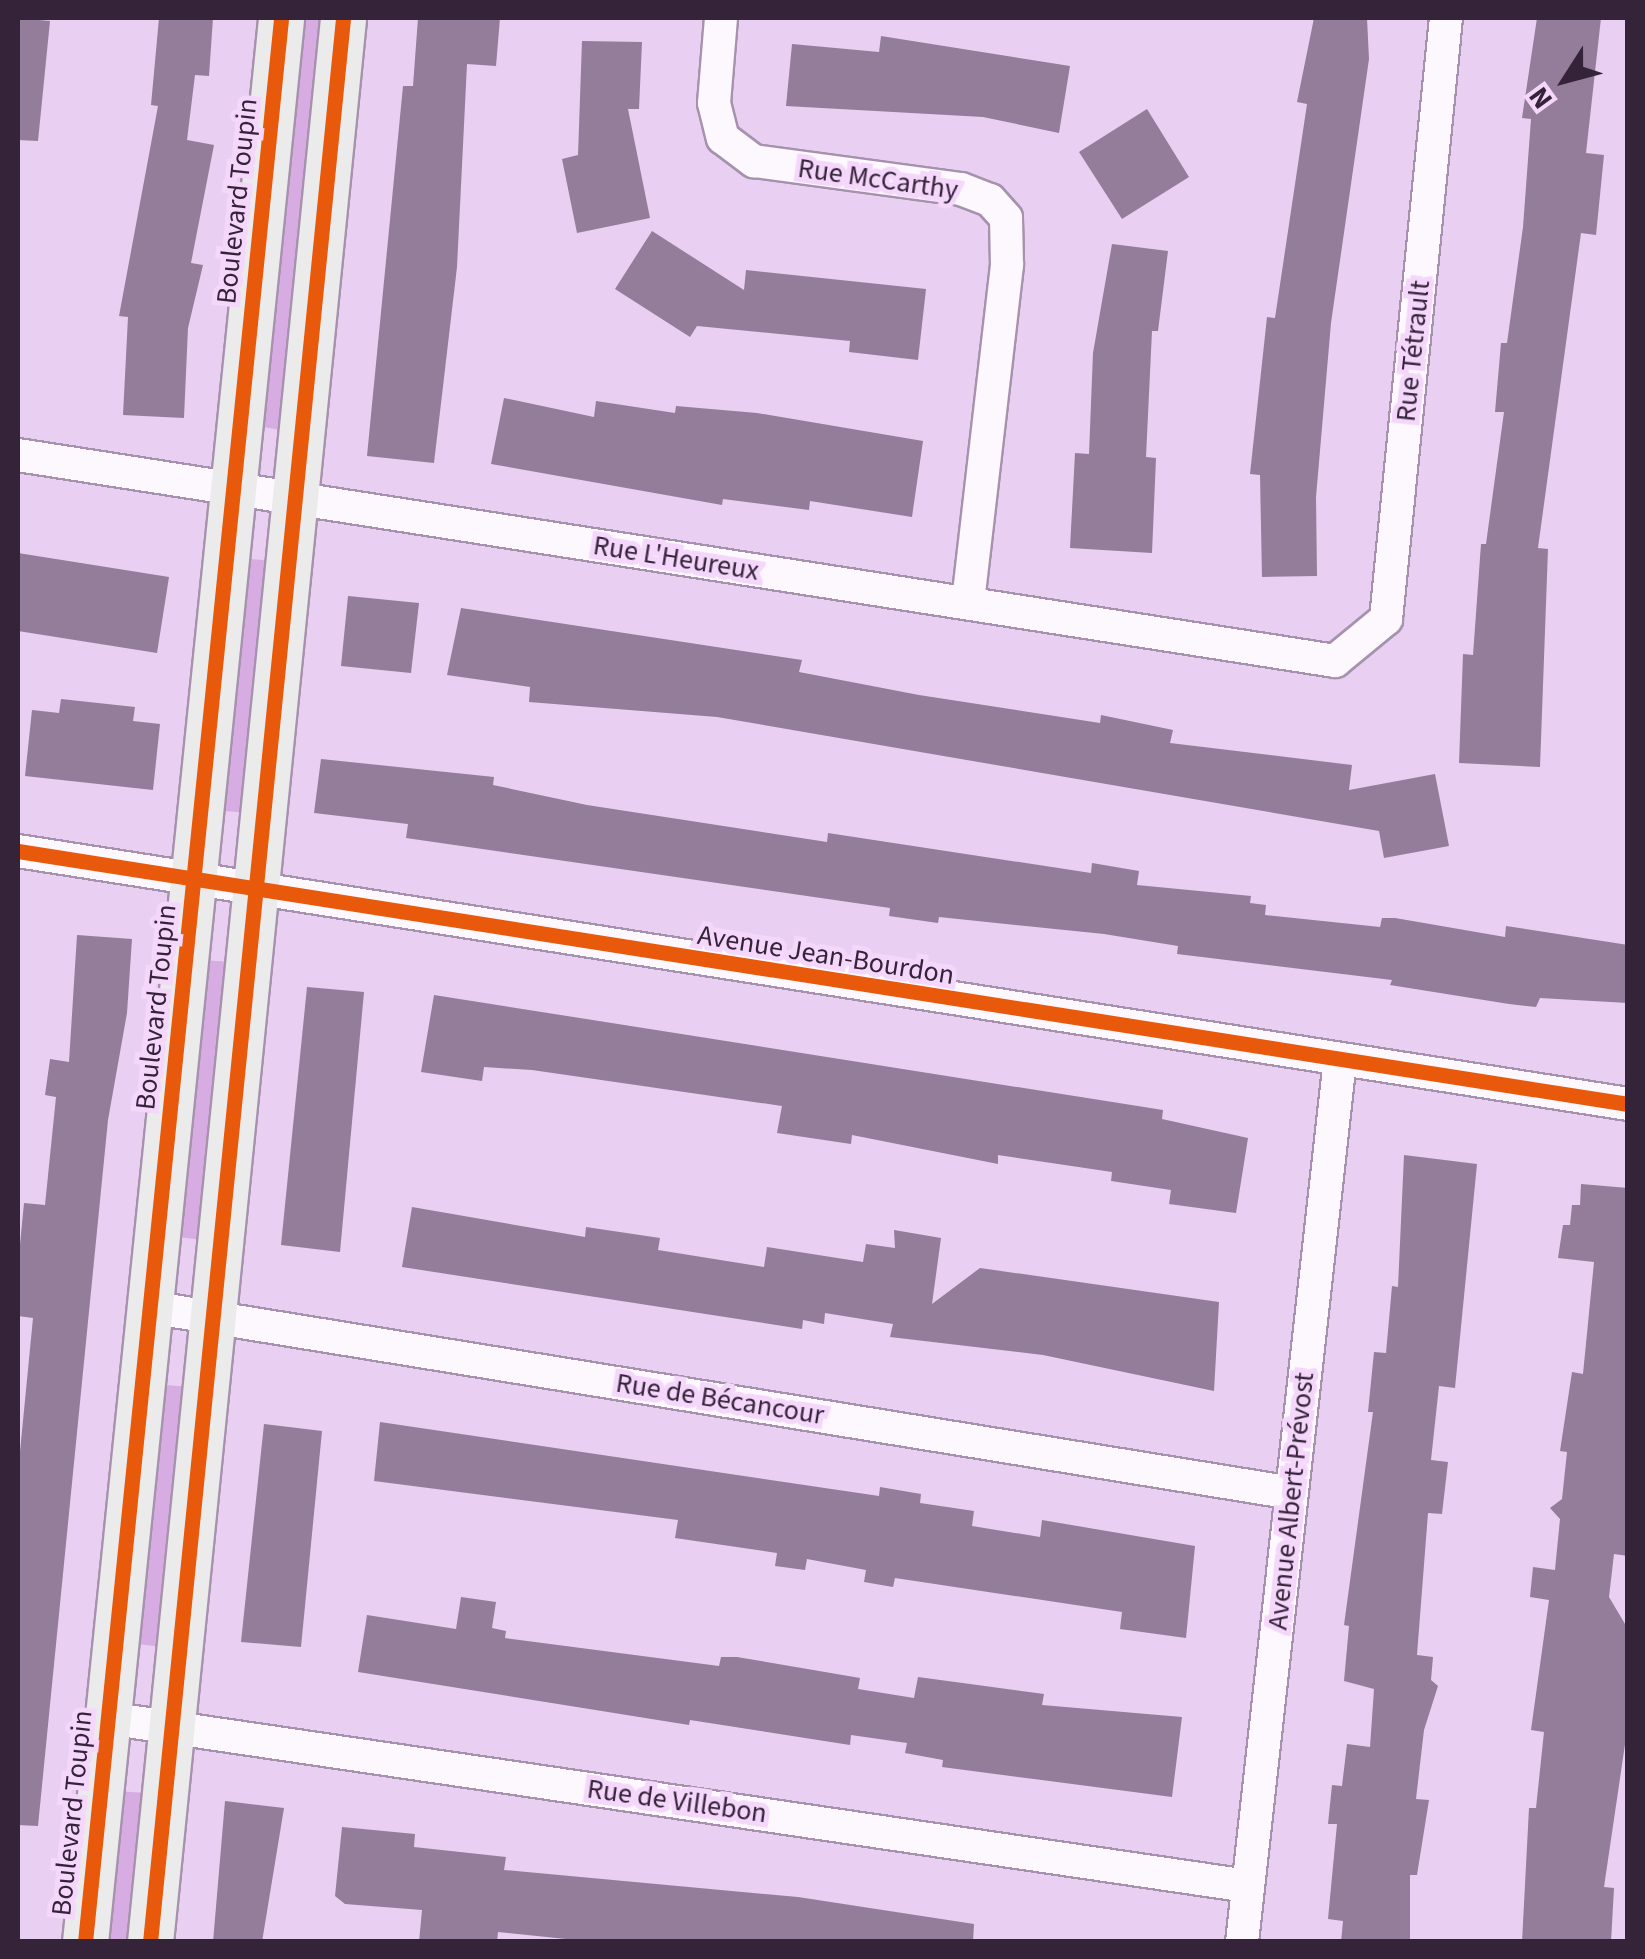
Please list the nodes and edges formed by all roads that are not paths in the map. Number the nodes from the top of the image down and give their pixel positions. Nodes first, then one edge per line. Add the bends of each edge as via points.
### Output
1 (282, 18) edge
2 (343, 18) edge
3 (720, 18) edge
4 (1446, 18) edge
5 (18, 455) edge
6 (231, 490) junction
7 (293, 499) junction
8 (968, 603) junction
9 (1336, 661) joint
10 (18, 851) edge
11 (196, 880) junction
12 (256, 891) junction
13 (1340, 1060) junction
14 (1628, 1104) edge
15 (148, 1307) junction
16 (209, 1316) junction
17 (1292, 1493) junction
18 (107, 1718) junction
19 (171, 1726) junction
20 (1247, 1886) junction
21 (85, 1942) edge
22 (150, 1942) edge
23 (1242, 1942) edge

1 - 6 street, Boulevard Toupin
2 - 7 street
3 - 8 street, Rue McCarthy via 714,104 723,138 754,161 961,188 990,200 1006,218 1007,265
4 - 9 street, Rue Tétrault via 1386,619
5 - 6 street, Rue L'Heureux
6 - 7 street, Rue L'Heureux
6 - 11 street, Boulevard Toupin
7 - 8 street, Rue L'Heureux
7 - 12 street
8 - 9 street, Rue L'Heureux
10 - 11 street, Avenue Jean-Bourdon
11 - 12 street, Avenue Jean-Bourdon
11 - 15 street, Boulevard Toupin
12 - 13 street, Avenue Jean-Bourdon
12 - 16 street
13 - 14 street, Avenue Jean-Bourdon
13 - 17 street, Avenue Albert-Prévost
15 - 16 street, Rue de Bécancour
15 - 18 street, Boulevard Toupin
16 - 17 street, Rue de Bécancour
16 - 19 street
17 - 20 street, Avenue Albert-Prévost
18 - 19 street, Rue de Villebon
18 - 21 street, Boulevard Toupin
19 - 20 street, Rue de Villebon
19 - 22 street
20 - 23 street, Avenue Albert-Prévost

